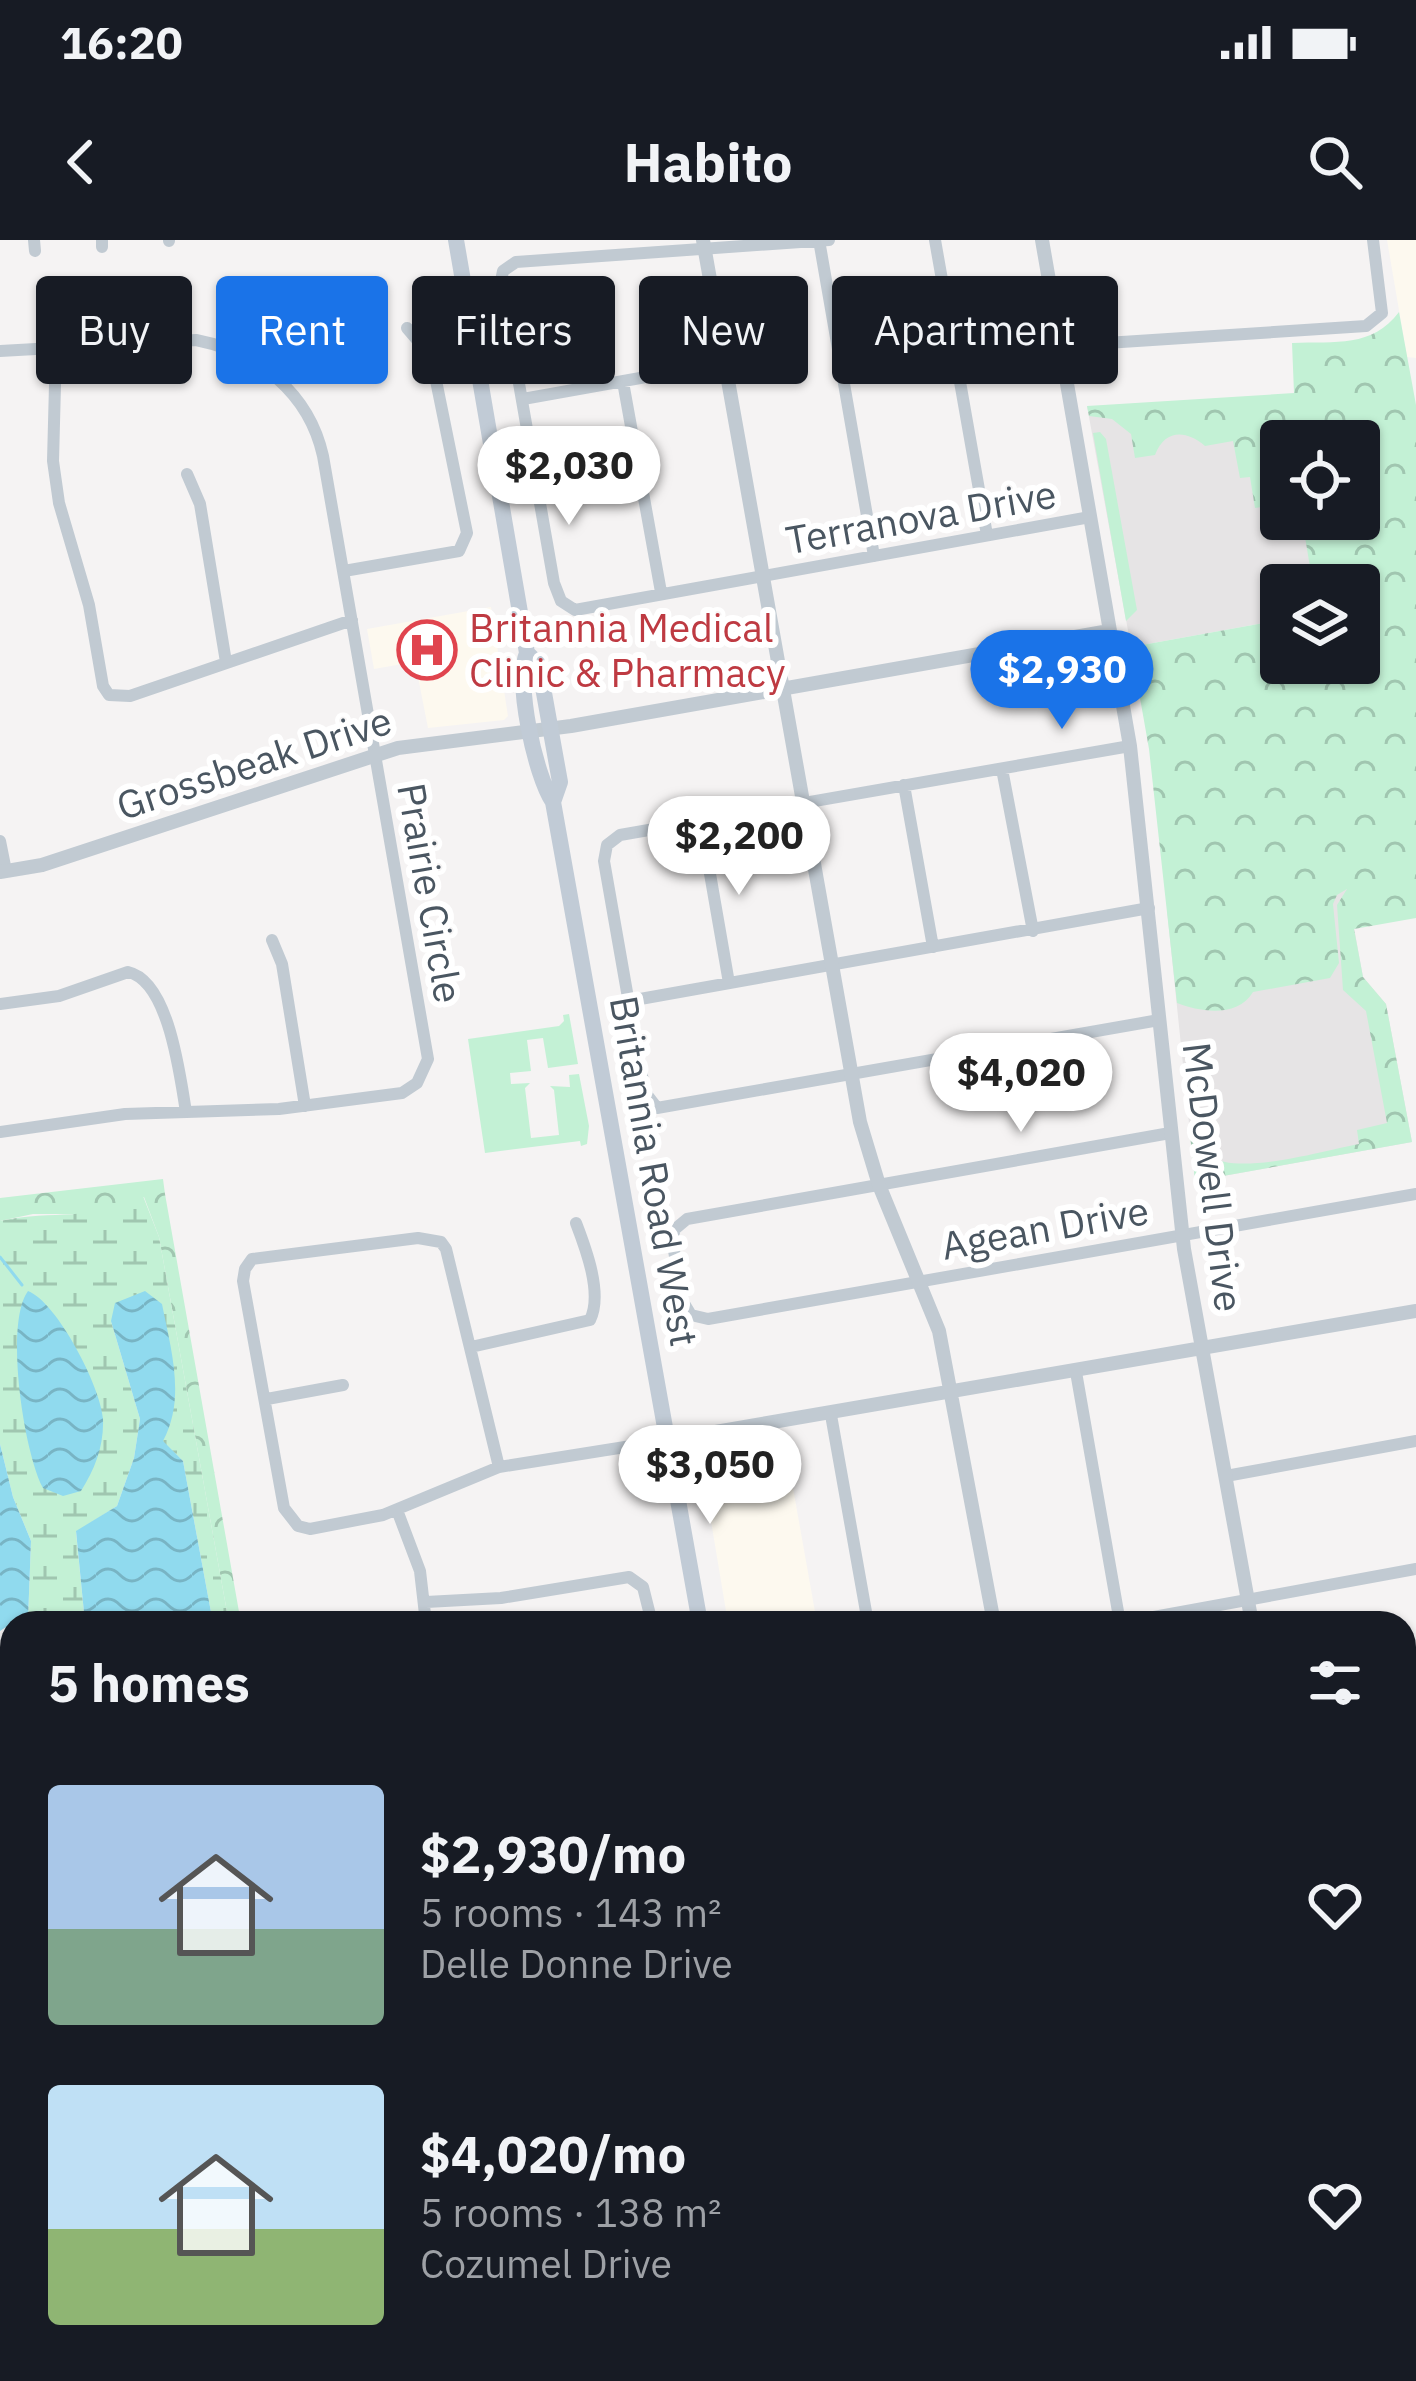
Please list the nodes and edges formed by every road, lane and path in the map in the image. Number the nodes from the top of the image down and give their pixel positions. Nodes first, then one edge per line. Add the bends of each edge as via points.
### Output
1 (455, 240) edge
2 (819, 240) edge
3 (829, 240) edge
4 (935, 240) edge
5 (1042, 240) edge
6 (1373, 240) edge
7 (703, 244) edge
8 (709, 276) edge
9 (1048, 276) edge
10 (407, 328) dead end
11 (1118, 342) edge
12 (36, 348) edge
13 (0, 350) edge
14 (639, 379) edge
15 (623, 382) junction
16 (55, 384) edge
17 (284, 384) edge
18 (728, 384) edge
19 (1067, 384) edge
20 (523, 399) junction
21 (187, 474) dead end
22 (1090, 517) junction
23 (987, 535) junction
24 (874, 556) junction
25 (344, 572) junction
26 (762, 577) junction
27 (662, 592) junction
28 (352, 620) junction
29 (1109, 631) junction
30 (226, 662) junction
31 (782, 686) junction
32 (541, 731) junction
33 (1130, 746) junction
34 (376, 755) junction
35 (1002, 769) junction
36 (904, 785) junction
37 (803, 803) junction
38 (701, 822) junction
39 (0, 842) edge
40 (3, 872) edge
41 (1149, 908) junction
42 (1033, 931) junction
43 (272, 940) dead end
44 (933, 947) junction
45 (831, 964) junction
46 (729, 982) junction
47 (629, 1001) junction
48 (0, 1004) edge
49 (1159, 1020) junction
50 (851, 1076) junction
51 (305, 1106) junction
52 (186, 1112) junction
53 (0, 1132) edge
54 (1170, 1133) junction
55 (879, 1185) junction
56 (1416, 1193) edge
57 (576, 1223) dead end
58 (1182, 1234) junction
59 (920, 1281) junction
60 (1416, 1311) edge
61 (471, 1347) junction
62 (1202, 1349) junction
63 (1076, 1372) junction
64 (343, 1385) dead end
65 (952, 1393) junction
66 (267, 1399) junction
67 (831, 1414) junction
68 (669, 1440) junction
69 (1416, 1441) edge
70 (499, 1467) junction
71 (1226, 1476) junction
72 (398, 1510) junction
73 (1416, 1569) edge
74 (1248, 1600) junction
75 (426, 1602) junction
76 (426, 1611) edge
77 (649, 1611) edge
78 (698, 1611) edge
79 (866, 1611) edge
80 (992, 1611) edge
81 (1119, 1611) edge
82 (1187, 1611) edge
83 (1250, 1611) edge

1 - 32 main road, Britannia Road West via 527,653 521,668
2 - 3 street
2 - 7 street
2 - 24 street
4 - 23 street
5 - 9 street, McDowell Drive
6 - 11 street via 1384,301 1375,323
7 - 8 street
7 - 20 street, Terranova Drive via 508,266 501,281
10 - 25 street via 431,356 467,533 460,551
12 - 13 street, Prairie Circle
14 - 15 street
15 - 20 street
15 - 27 street
16 - 30 street via 59,502 103,686 109,695 130,696
17 - 25 street, Prairie Circle via 321,447
18 - 26 street
19 - 22 street, McDowell Drive
20 - 27 street, Terranova Drive via 561,601 575,610
21 - 30 street via 200,504
22 - 23 street, Terranova Drive
22 - 29 street, McDowell Drive
23 - 24 street, Terranova Drive
24 - 26 street, Terranova Drive
25 - 28 street, Prairie Circle
26 - 27 street, Terranova Drive
26 - 31 street
28 - 30 street
28 - 34 street, Prairie Circle
29 - 31 street, Grossbeak Drive
29 - 33 street, McDowell Drive
31 - 32 street, Grossbeak Drive
31 - 37 street
32 - 34 street, Grossbeak Drive
32 - 68 main road, Britannia Road West via 542,785 553,802
33 - 35 street
33 - 41 street, McDowell Drive
34 - 40 street, Grossbeak Drive
34 - 51 street, Prairie Circle via 427,1068 402,1093
35 - 36 street
35 - 42 street
36 - 37 street
36 - 44 street
37 - 38 street
37 - 45 street
38 - 46 street
38 - 47 street via 620,835 607,845
39 - 40 street
41 - 42 street
41 - 49 street, McDowell Drive
42 - 44 street
43 - 51 street
44 - 45 street
45 - 46 street
45 - 50 street
46 - 47 street
47 - 50 street via 646,1095 657,1108
48 - 52 street via 140,975 172,1036
49 - 50 street
49 - 54 street, McDowell Drive
50 - 55 street
51 - 52 street, Prairie Circle
52 - 53 street, Prairie Circle
54 - 55 street, Agean Drive
54 - 58 street, McDowell Drive
55 - 59 street
55 - 59 street, Agean Drive via 680,1223 671,1238 682,1300 691,1315 708,1318
56 - 58 street, Agean Drive
57 - 61 street via 587,1251 590,1320
58 - 59 street, Agean Drive
58 - 62 street, McDowell Drive
59 - 65 street
60 - 62 street
61 - 66 street via 446,1249 432,1238 259,1255 244,1281
61 - 70 street
62 - 63 street
62 - 71 street, McDowell Drive
63 - 65 street
63 - 81 street
64 - 66 street
65 - 67 street
65 - 80 street
66 - 72 street via 284,1508 298,1526
67 - 68 street
67 - 79 street
68 - 70 street
68 - 78 main road, Britannia Road West
69 - 71 street
70 - 72 street
71 - 74 street, McDowell Drive
72 - 75 street
73 - 74 street
74 - 82 street
74 - 83 street, McDowell Drive
75 - 76 street
75 - 77 street via 629,1576 643,1587

